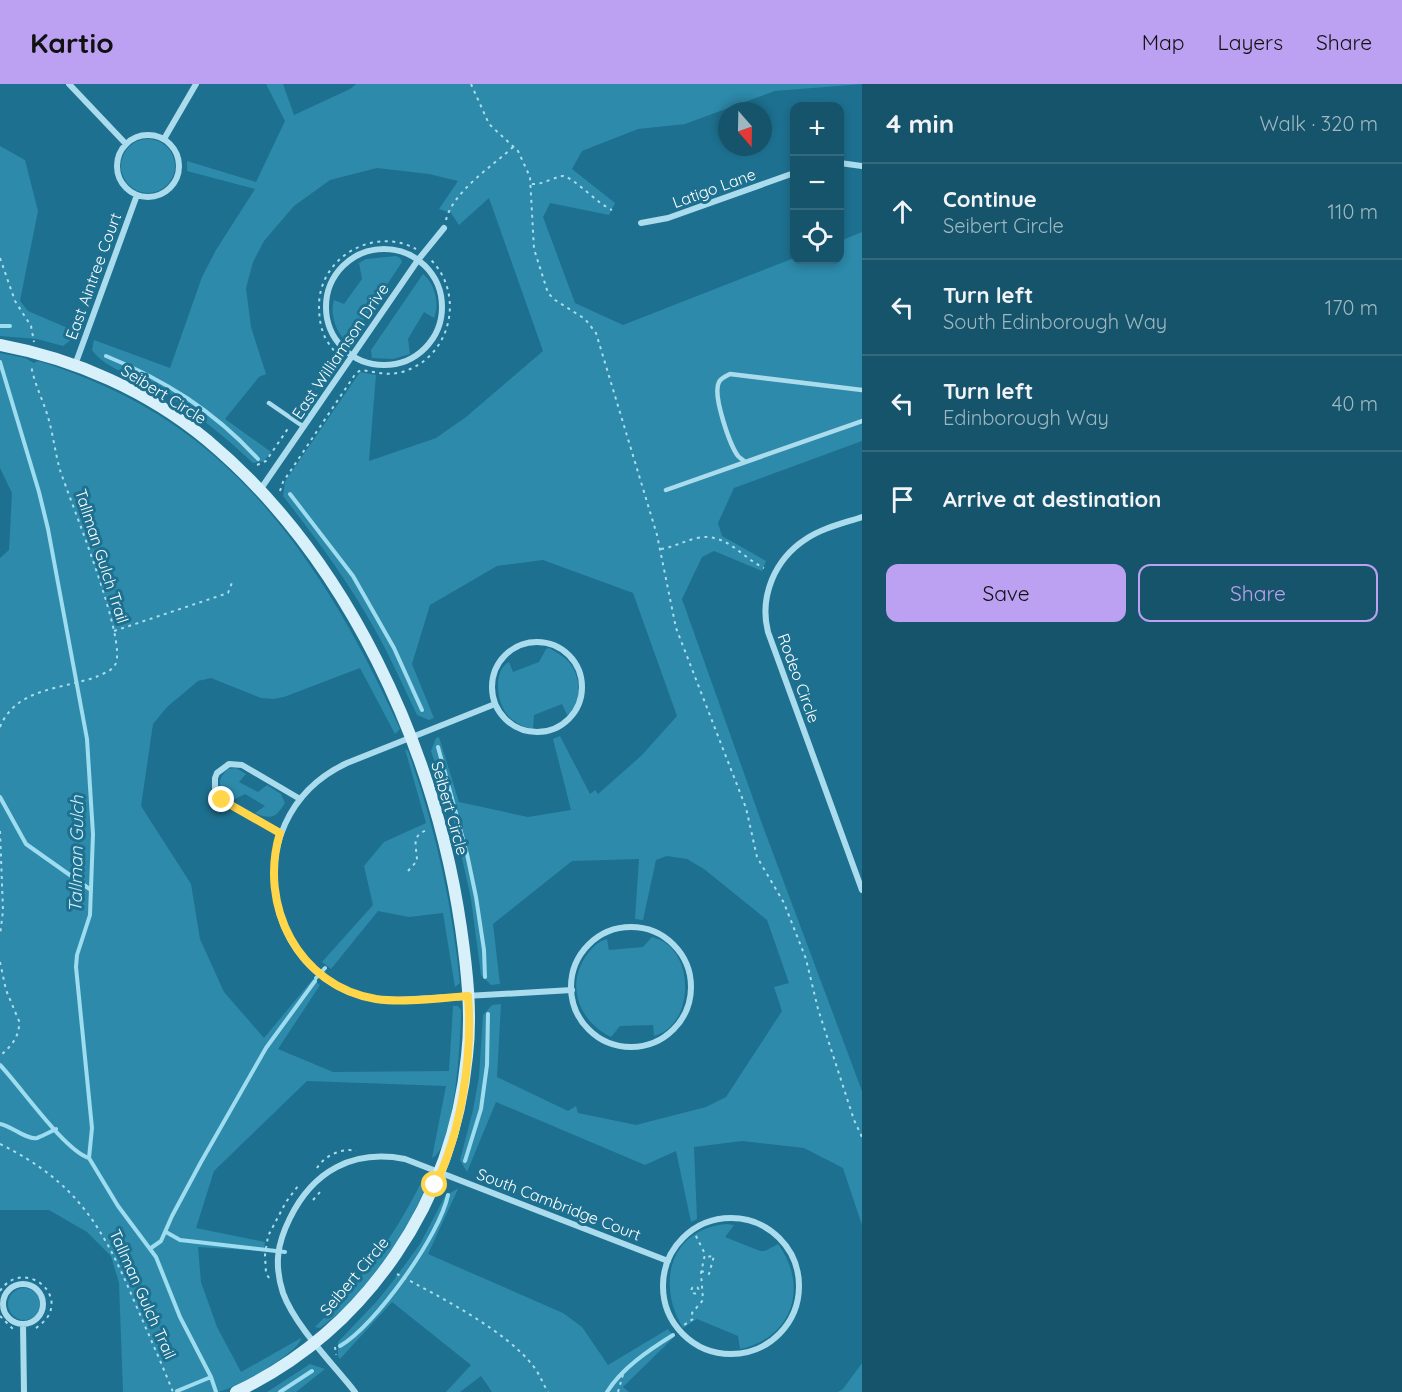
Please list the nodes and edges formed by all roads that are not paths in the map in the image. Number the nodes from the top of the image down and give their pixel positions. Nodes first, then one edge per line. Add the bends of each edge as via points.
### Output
1 (69, 84) edge
2 (196, 84) edge
3 (164, 139) junction
4 (126, 144) junction
5 (844, 163) edge
6 (862, 166) edge
7 (790, 175) edge
8 (137, 195) junction
9 (641, 223) dead end
10 (444, 228) road end
11 (418, 260) junction
12 (0, 345) edge
13 (352, 356) junction
14 (75, 365) junction
15 (862, 390) edge
16 (269, 403) dead end
17 (862, 421) edge
18 (304, 427) junction
19 (745, 462) junction
20 (259, 490) junction
21 (666, 490) dead end
22 (862, 516) edge
23 (495, 704) junction
24 (411, 738) junction
25 (300, 800) junction
26 (280, 833) junction
27 (862, 891) edge
28 (572, 990) junction
29 (468, 996) junction
30 (440, 1172) junction
31 (668, 1261) junction
32 (23, 1324) junction
33 (315, 1342) junction
34 (24, 1392) edge
35 (236, 1392) edge
36 (355, 1392) edge

1 - 4 street
2 - 3 street
3 - 4 street via 146,135
3 - 8 street, East Aintree Court via 178,156 177,177 163,194
4 - 8 street, East Aintree Court via 117,160 117,173 126,188
5 - 6 street
7 - 9 street, Latigo Lane via 668,218
8 - 14 street, East Aintree Court
10 - 11 street, East Williamson Drive
11 - 13 street, East Williamson Drive
11 - 13 street via 435,278 442,301 440,326 432,340 414,357 391,365 367,363
11 - 13 street via 397,251 374,250 353,259 336,275 327,296 327,319 336,340
12 - 14 street, Seibert Circle
13 - 18 street, East Williamson Drive
14 - 20 street, Seibert Circle via 173,416 206,439
15 - 19 lane via 730,374 723,378 717,388 720,406 738,455
16 - 18 lane
17 - 19 lane
18 - 20 street, East Williamson Drive
19 - 21 lane
20 - 24 street, Seibert Circle via 309,551 353,619
22 - 27 street, Rodeo Circle via 813,535 789,552 771,581 765,617
23 - 23 street via 506,720 524,730 556,729 572,717 579,705 580,673 570,656 559,648 539,642 525,644 498,664 492,684
23 - 24 street
24 - 25 street via 338,767
24 - 29 street, Seibert Circle via 450,866 463,938
25 - 26 street
25 - 26 street via 242,765 229,764 218,773 215,788 222,800
26 - 29 street via 274,866 276,903 290,939 317,971 337,985 378,999
28 - 28 street via 576,1011 593,1033 618,1045 638,1046 658,1040 680,1022 689,1003 691,982 681,955 666,939 646,929 624,928 603,935 585,949 574,969
28 - 29 street
29 - 30 street, Seibert Circle via 462,1095
30 - 31 street, South Cambridge Court
30 - 33 street, Seibert Circle via 392,1260 353,1307
30 - 33 street, South Cambridge Court via 398,1158 362,1159 324,1174 301,1197 281,1237 277,1264 290,1308
31 - 31 street via 681,1240 708,1222 724,1218 764,1226 783,1241 792,1255 799,1278 792,1318 782,1332 753,1351 728,1354 695,1344 678,1329 668,1312 663,1295
32 - 32 street via 36,1320 44,1306 40,1293 26,1284 10,1289 3,1305 10,1320
32 - 34 street
33 - 35 street, Seibert Circle via 280,1368
33 - 36 street, South Cambridge Court

